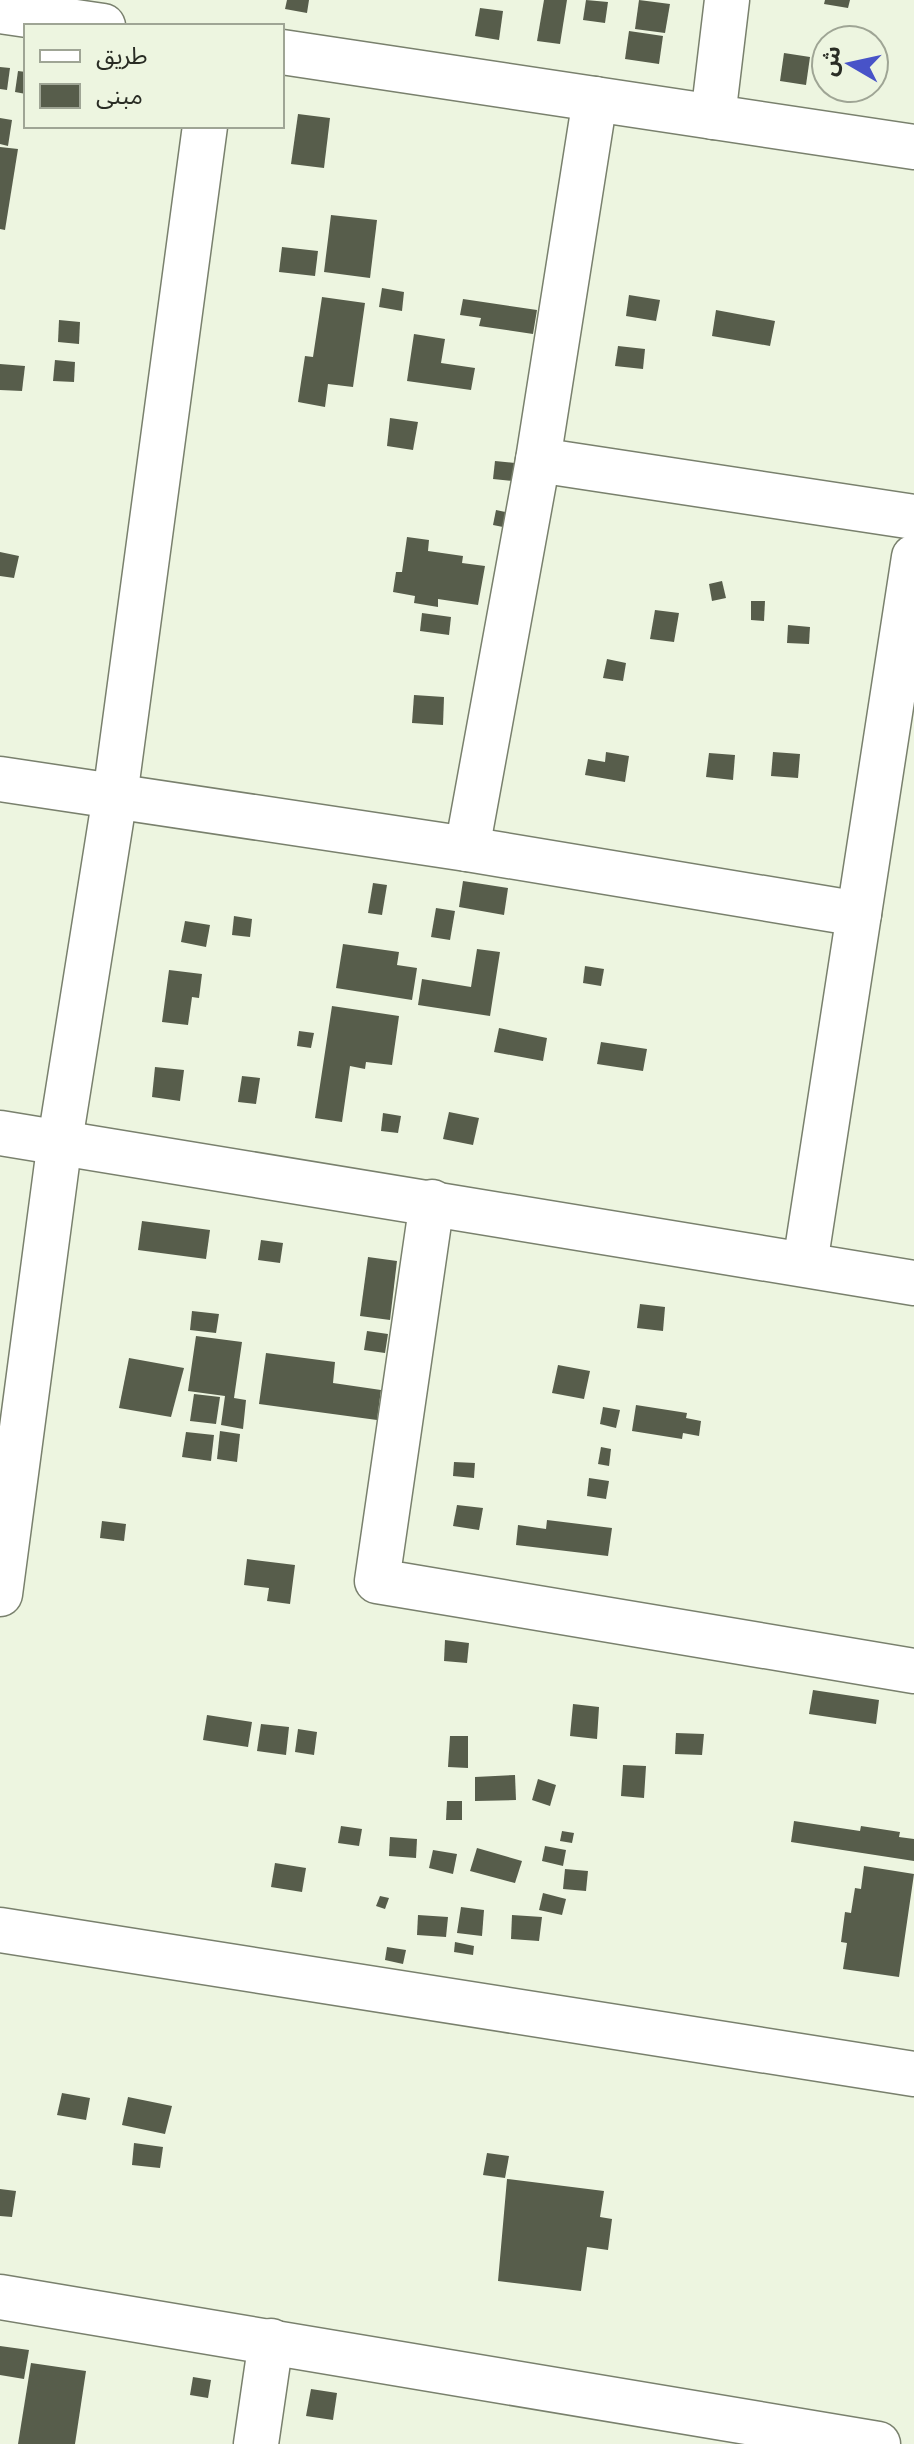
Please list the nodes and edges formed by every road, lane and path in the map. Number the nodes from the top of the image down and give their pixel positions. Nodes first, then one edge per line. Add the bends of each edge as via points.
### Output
1 (727, 0) edge
2 (0, 11) edge
3 (89, 24) edge
4 (284, 52) edge
5 (595, 99) junction
6 (713, 117) junction
7 (205, 128) edge
8 (914, 147) edge
9 (538, 460) junction
10 (914, 517) edge
11 (914, 557) edge
12 (0, 779) edge
13 (115, 796) junction
14 (467, 849) junction
15 (859, 914) junction
16 (0, 1133) edge
17 (60, 1141) junction
18 (432, 1202) junction
19 (805, 1264) junction
20 (914, 1283) edge
21 (0, 1594) edge
22 (914, 1671) edge
23 (0, 1930) edge
24 (914, 2074) edge
25 (0, 2297) edge
26 (271, 2341) junction
27 (256, 2444) edge
28 (878, 2444) edge

1 - 6 street
2 - 3 street
4 - 5 street
5 - 6 street
5 - 9 street
6 - 8 street
7 - 13 street
9 - 10 street
9 - 14 street
11 - 15 street
12 - 13 street
13 - 14 street
13 - 17 street
14 - 15 street
15 - 19 street
16 - 17 street
17 - 18 street
17 - 21 street
18 - 19 street
18 - 22 street via 377,1581
19 - 20 street
23 - 24 street
25 - 26 street
26 - 27 street
26 - 28 street

